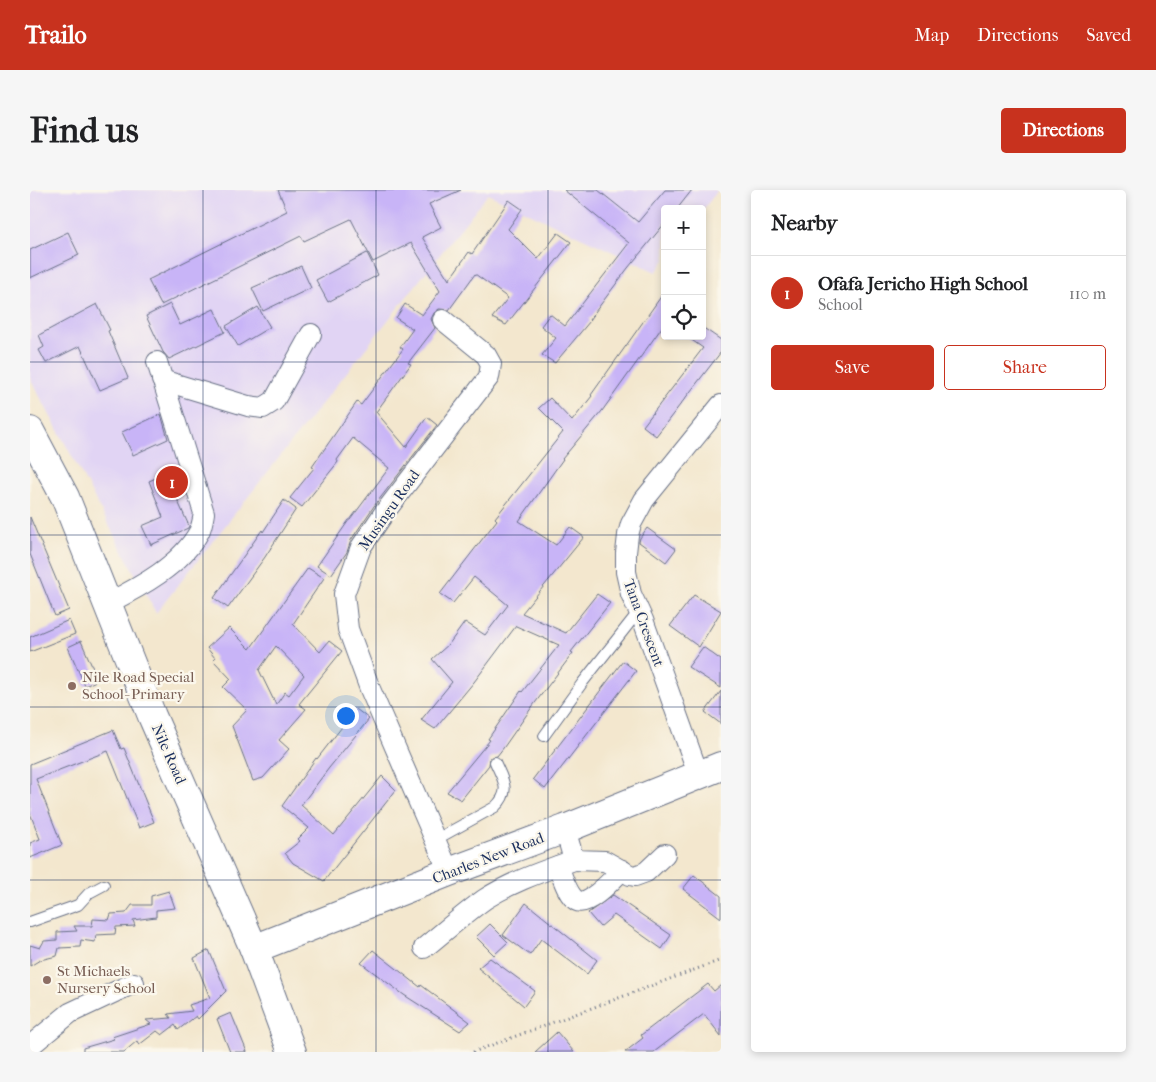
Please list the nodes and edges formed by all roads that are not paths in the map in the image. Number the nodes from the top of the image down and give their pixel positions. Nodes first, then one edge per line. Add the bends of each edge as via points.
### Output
1 (444, 320) dead end
2 (311, 334) dead end
3 (721, 405) edge
4 (30, 431) edge
5 (108, 603) junction
6 (639, 611) junction
7 (544, 736) dead end
8 (495, 762) dead end
9 (710, 771) edge
10 (565, 829) junction
11 (435, 840) junction
12 (665, 854) dead end
13 (566, 863) junction
14 (622, 870) junction
15 (449, 872) junction
16 (104, 885) dead end
17 (30, 922) edge
18 (424, 948) dead end
19 (254, 950) junction
20 (134, 983) dead end
21 (30, 1046) edge
22 (292, 1052) edge

1 - 11 street, Musingu Road via 486,355 491,364 489,377 361,547 344,594 348,629
2 - 5 street via 274,401 263,408 248,406 159,372 204,513 199,531 166,568 138,588
3 - 6 street, Tana Crescent via 644,500 631,524 626,572
4 - 5 street, Nile Road via 64,497
5 - 19 street, Nile Road via 152,716
6 - 7 lane
6 - 9 street, Tana Crescent
8 - 11 lane via 505,787 501,801
9 - 10 street, Charles New Road
10 - 13 street
10 - 15 street, Charles New Road
11 - 15 street, Musingu Road
12 - 14 street via 646,872 636,876
13 - 14 street via 605,861
13 - 14 street via 572,896 582,902 598,893
13 - 18 street via 514,883 485,900
15 - 19 street, Charles New Road
16 - 17 lane via 89,893 78,905
19 - 22 street, Nile Road
20 - 21 street via 70,1013

